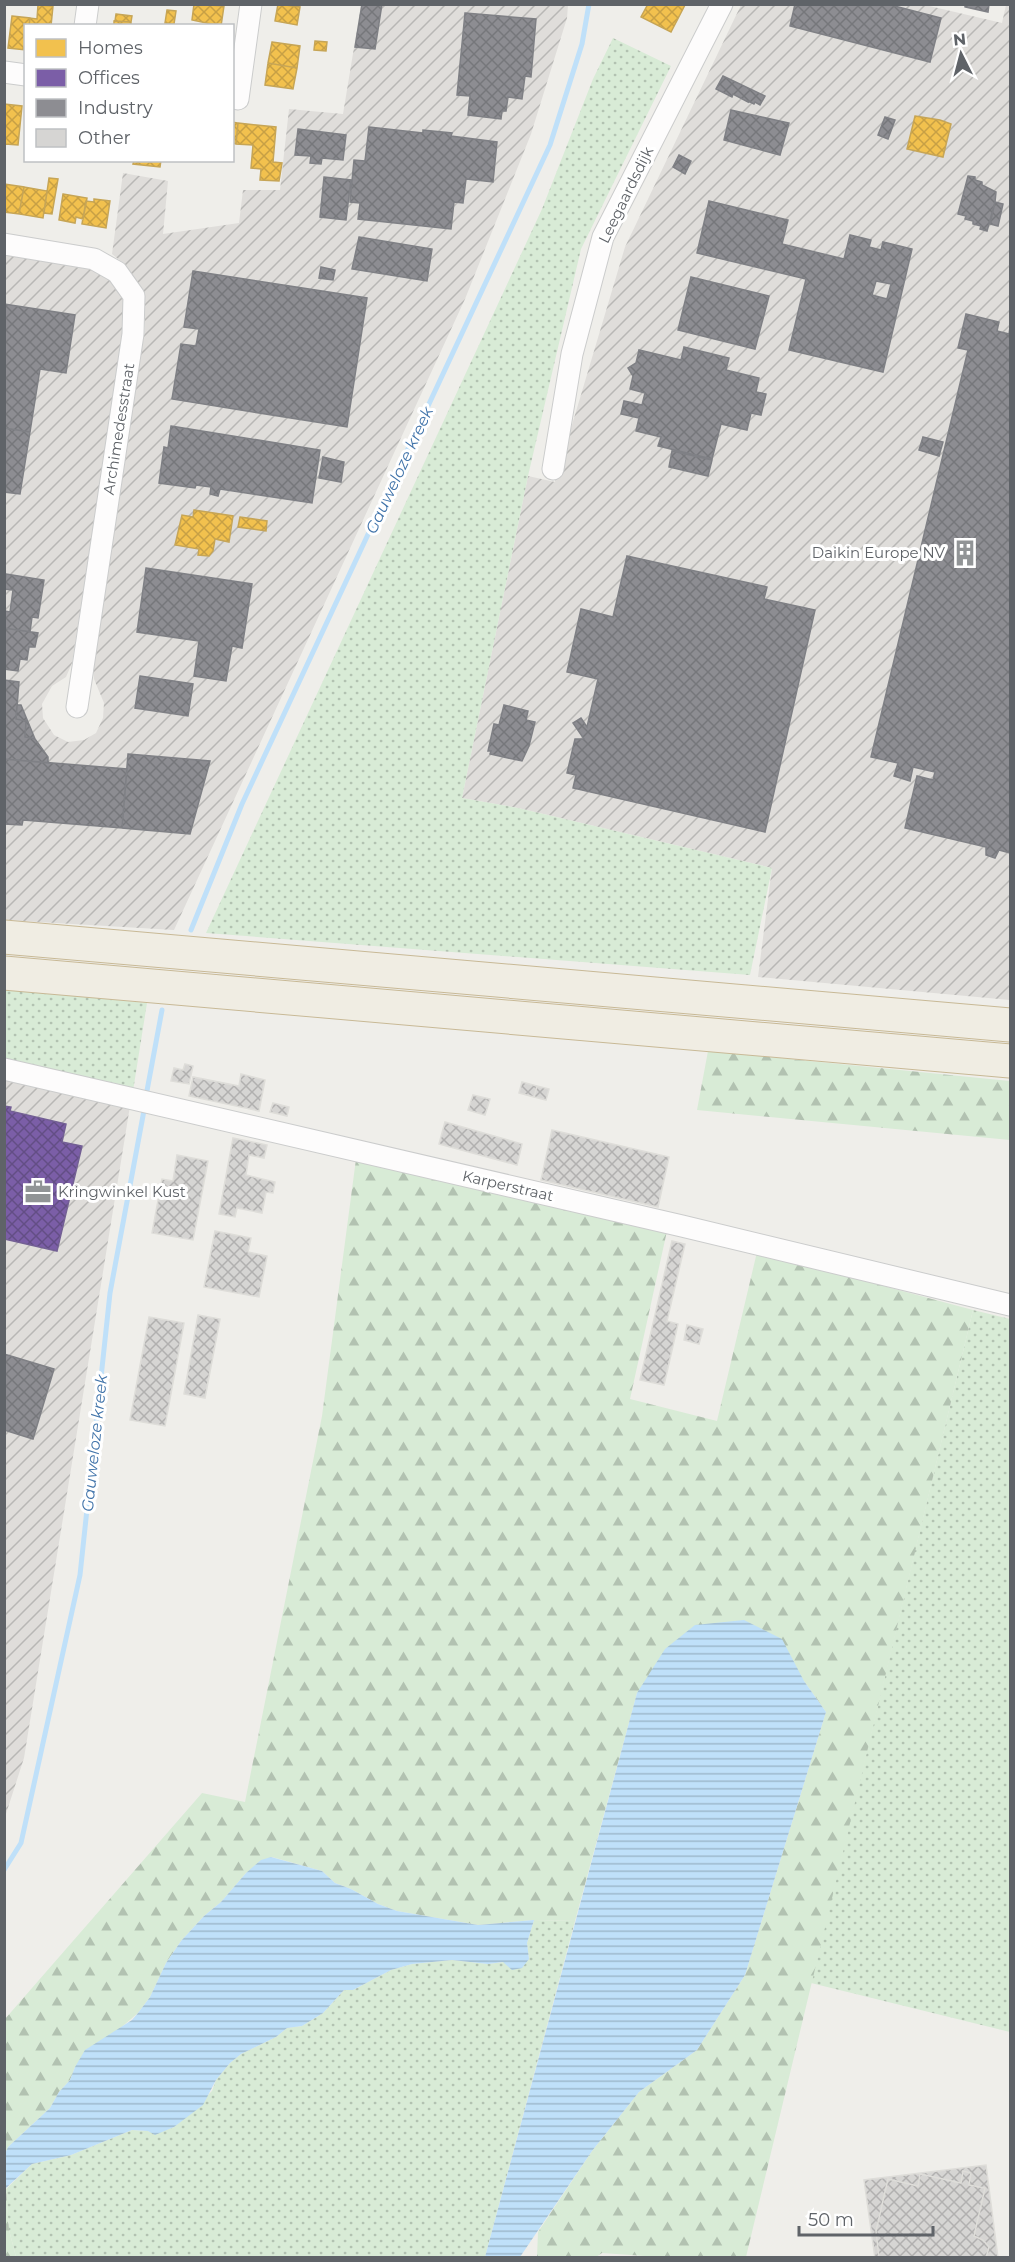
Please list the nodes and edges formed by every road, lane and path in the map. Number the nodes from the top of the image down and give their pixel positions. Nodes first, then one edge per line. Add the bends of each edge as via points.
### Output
1 (87, 4) edge
2 (251, 4) edge
3 (722, 4) edge
4 (85, 24) edge
5 (4, 72) edge
6 (24, 75) edge
7 (234, 98) edge
8 (4, 244) edge
9 (553, 469) dead end
10 (77, 707) dead end
11 (4, 937) edge
12 (4, 973) edge
13 (1011, 1025) edge
14 (1011, 1061) edge
15 (4, 1069) edge
16 (1011, 1305) edge

1 - 4 street
2 - 7 street via 238,99
3 - 9 street, Leegaardsdijk via 603,237 572,354
5 - 6 street
8 - 10 street, Archimedesstraat via 94,259 117,272 134,296 134,333
11 - 13 highway
12 - 14 highway
15 - 16 street, Karperstraat

